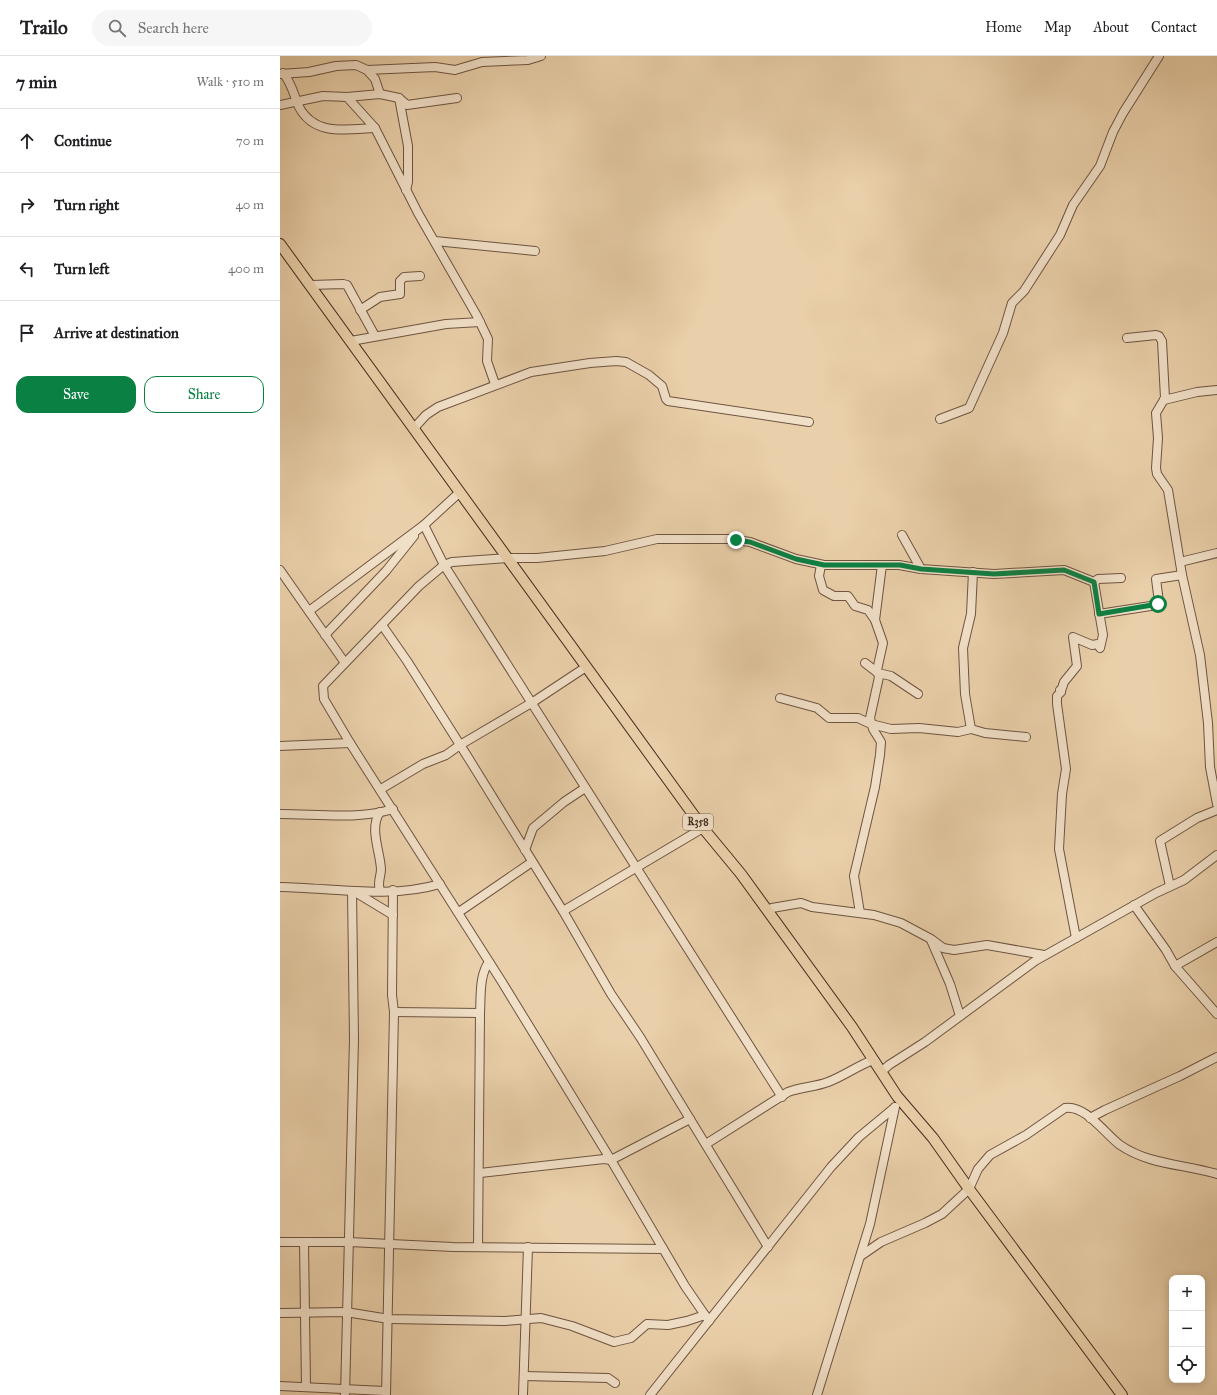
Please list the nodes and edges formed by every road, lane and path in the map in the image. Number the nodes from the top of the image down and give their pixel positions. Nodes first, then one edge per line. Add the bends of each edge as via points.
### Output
1 (354, 56) edge
2 (541, 56) edge
3 (1159, 56) edge
4 (356, 66) junction
5 (367, 70) junction
6 (281, 74) edge
7 (380, 94) junction
8 (347, 97) junction
9 (399, 98) junction
10 (457, 98) dead end
11 (298, 102) junction
12 (280, 105) edge
13 (375, 128) junction
14 (406, 190) junction
15 (435, 241) junction
16 (280, 244) edge
17 (535, 251) dead end
18 (420, 276) dead end
19 (311, 285) junction
20 (360, 310) junction
21 (480, 322) junction
22 (375, 336) junction
23 (1127, 338) dead end
24 (351, 342) junction
25 (495, 384) junction
26 (1217, 390) edge
27 (1164, 400) junction
28 (940, 419) dead end
29 (809, 422) dead end
30 (415, 427) junction
31 (460, 492) junction
32 (425, 525) junction
33 (902, 535) dead end
34 (1217, 553) edge
35 (508, 558) junction
36 (1180, 562) junction
37 (444, 565) junction
38 (821, 565) junction
39 (882, 566) junction
40 (921, 569) junction
41 (280, 570) edge
42 (973, 572) junction
43 (1182, 575) junction
44 (1121, 578) dead end
45 (1094, 582) junction
46 (309, 612) junction
47 (1099, 614) junction
48 (875, 620) junction
49 (382, 626) junction
50 (325, 635) junction
51 (345, 663) junction
52 (865, 663) dead end
53 (586, 667) junction
54 (878, 672) junction
55 (918, 694) dead end
56 (780, 698) dead end
57 (533, 702) junction
58 (871, 724) junction
59 (971, 729) junction
60 (1026, 737) dead end
61 (350, 743) junction
62 (460, 745) junction
63 (280, 746) edge
64 (1214, 766) edge
65 (585, 788) junction
66 (381, 789) junction
67 (1217, 804) edge
68 (393, 809) junction
69 (1217, 810) edge
70 (380, 812) junction
71 (280, 814) edge
72 (703, 828) junction
73 (525, 850) junction
74 (1216, 856) edge
75 (532, 862) junction
76 (636, 868) junction
77 (440, 884) junction
78 (1170, 886) junction
79 (280, 887) edge
80 (380, 890) junction
81 (393, 890) junction
82 (353, 891) junction
83 (1134, 905) junction
84 (768, 910) junction
85 (563, 911) junction
86 (459, 912) junction
87 (860, 913) junction
88 (394, 915) junction
89 (1076, 938) junction
90 (931, 939) junction
91 (1217, 942) edge
92 (1044, 956) junction
93 (489, 962) junction
94 (1175, 966) junction
95 (394, 1012) junction
96 (480, 1013) junction
97 (1217, 1014) edge
98 (960, 1016) junction
99 (1217, 1057) edge
100 (873, 1060) junction
101 (881, 1072) junction
102 (897, 1096) junction
103 (782, 1097) junction
104 (894, 1108) junction
105 (1090, 1118) junction
106 (690, 1119) junction
107 (706, 1144) junction
108 (611, 1160) junction
109 (480, 1173) junction
110 (1217, 1174) edge
111 (969, 1189) junction
112 (280, 1242) edge
113 (304, 1242) junction
114 (349, 1242) junction
115 (388, 1244) junction
116 (478, 1247) junction
117 (528, 1247) junction
118 (768, 1247) junction
119 (663, 1249) junction
120 (862, 1255) junction
121 (305, 1312) junction
122 (346, 1312) junction
123 (280, 1313) edge
124 (707, 1318) junction
125 (389, 1319) junction
126 (526, 1320) junction
127 (524, 1376) junction
128 (615, 1383) dead end
129 (280, 1386) edge
130 (306, 1387) junction
131 (344, 1392) edge
132 (386, 1393) edge
133 (523, 1395) edge
134 (650, 1395) edge
135 (817, 1395) edge
136 (1122, 1395) edge

1 - 4 street
2 - 5 street via 528,60 482,62 455,70 435,67
3 - 28 street via 1123,113 1100,166 1073,205 1060,235 1024,291 1012,303 1003,333 969,408
4 - 5 street
4 - 6 street via 336,66 309,72
5 - 7 street via 375,79
6 - 11 street via 290,84
7 - 8 street
7 - 9 street
8 - 11 street via 323,96
8 - 13 street
9 - 10 street via 407,105
9 - 14 street via 408,146
11 - 12 street
11 - 13 street via 304,113 322,128
13 - 14 street
14 - 15 street
15 - 17 street
15 - 21 street
16 - 19 main road, R358
18 - 20 street via 400,281 399,295 380,297
19 - 20 street via 347,285
19 - 24 main road, R358
20 - 22 street
21 - 22 street via 446,324
21 - 25 street via 488,339 487,361
22 - 24 street
23 - 27 street via 1156,335 1161,337 1164,355
24 - 30 main road, R358
25 - 29 street via 537,371 622,361 647,374 662,386 668,401
25 - 30 street via 438,407
26 - 27 street
27 - 36 street via 1156,413 1158,438 1155,463 1157,474 1168,490
30 - 31 main road, R358
31 - 32 street
31 - 35 main road, R358
32 - 37 street
32 - 46 street
32 - 50 street
33 - 40 street
34 - 36 street
35 - 37 street via 452,562
35 - 38 street via 537,558 605,551 657,539 729,539 750,542
35 - 53 main road, R358
36 - 43 street
37 - 49 street via 419,586
37 - 57 street
38 - 39 street
38 - 48 street via 819,576 823,590 834,596 848,596 855,606 868,610
39 - 40 street via 900,565
39 - 48 street
40 - 42 street
41 - 46 street
42 - 45 street via 1004,574 1064,570
42 - 59 street via 971,614 963,648 965,694
43 - 47 street via 1156,579 1159,602 1157,605
43 - 64 street via 1200,655
44 - 45 street via 1098,579
45 - 47 street
46 - 50 street
47 - 89 street via 1103,637 1100,648 1098,644 1092,645 1073,637 1077,666 1057,696 1066,769 1062,794 1060,849
48 - 54 street via 883,643
49 - 51 street
49 - 62 street
50 - 51 street
51 - 61 street via 326,682 323,696
52 - 54 street
53 - 57 street
53 - 72 main road, R358
54 - 55 street via 891,676
54 - 58 street
56 - 58 street via 817,708 828,718 858,718
57 - 62 street
57 - 65 street
58 - 59 street via 891,729 919,728 958,732
58 - 87 street via 881,744 875,787 855,867 854,883
59 - 60 street
61 - 63 street
61 - 66 street
62 - 66 street
62 - 73 street
64 - 67 street
65 - 73 street via 533,828
65 - 76 street
66 - 68 street
68 - 70 street
68 - 77 street
69 - 78 street via 1197,818 1160,841
70 - 71 street via 346,815
70 - 80 street via 376,821 381,869 378,884
72 - 76 street
72 - 84 main road, R358
73 - 75 street
74 - 78 street
75 - 85 street
75 - 86 street
76 - 85 street
76 - 103 street
77 - 81 street via 420,889
77 - 86 street
78 - 83 street
79 - 82 street
80 - 81 street
80 - 82 street
81 - 88 street
82 - 88 street
82 - 114 street via 354,1039
83 - 89 street
83 - 94 street
84 - 87 street via 801,902 812,907
84 - 100 main road, R358
85 - 106 street via 610,994 640,1037
86 - 93 street
87 - 90 street via 900,923
88 - 95 street
89 - 92 street
90 - 92 street via 943,948 954,950 987,945
90 - 98 street
91 - 94 street
92 - 98 street
93 - 96 street via 485,967 482,981
93 - 108 street
94 - 97 street
95 - 96 street
95 - 115 street
96 - 109 street
98 - 101 street
99 - 105 street
100 - 101 main road, R358
100 - 103 street via 830,1081 796,1089
101 - 102 main road, R358
102 - 104 street
102 - 111 main road, R358 via 933,1138
103 - 107 street
104 - 118 street via 859,1137 836,1161
104 - 120 street via 879,1188
105 - 110 street via 1119,1144 1138,1154 1158,1162
105 - 111 street via 1070,1107 1060,1111 1026,1135 990,1155 978,1169
106 - 107 street
106 - 108 street
107 - 118 street
108 - 109 street
108 - 119 street
109 - 116 street
111 - 120 street via 942,1214 881,1242
111 - 136 main road, R358
112 - 113 street
113 - 114 street
113 - 121 street
114 - 115 street
114 - 122 street
115 - 116 street
115 - 125 street
116 - 117 street
117 - 119 street
117 - 126 street
118 - 124 street
119 - 124 street
120 - 135 street
121 - 122 street
121 - 123 street
121 - 130 street
122 - 125 street
122 - 131 street
124 - 126 street via 673,1324 646,1324 631,1338 614,1342 572,1326 541,1318
124 - 134 street
125 - 126 street
125 - 132 street
126 - 127 street
127 - 128 street via 608,1378
127 - 133 street
129 - 130 street
130 - 131 street
131 - 132 street

